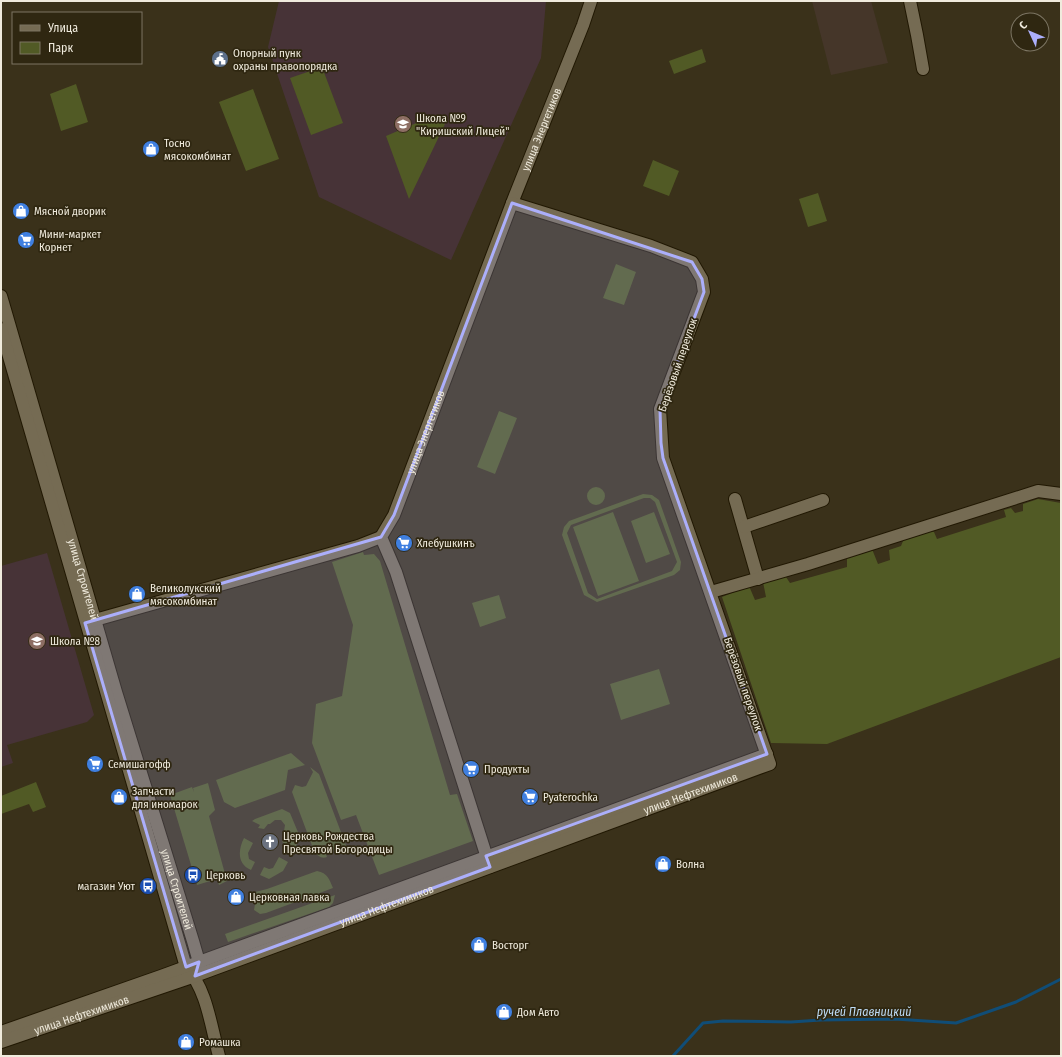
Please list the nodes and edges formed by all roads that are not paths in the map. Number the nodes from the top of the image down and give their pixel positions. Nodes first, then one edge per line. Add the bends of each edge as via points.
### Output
1 (910, 1) edge
2 (594, 2) edge
3 (923, 69) dead end
4 (512, 203) junction
5 (1, 296) edge
6 (1, 329) edge
7 (1061, 494) edge
8 (736, 499) dead end
9 (824, 500) dead end
10 (744, 527) junction
11 (381, 537) junction
12 (758, 579) junction
13 (711, 592) junction
14 (91, 621) junction
15 (768, 759) joint
16 (488, 862) junction
17 (199, 962) junction
18 (186, 967) junction
19 (195, 976) junction
20 (1, 1032) edge
21 (1, 1042) edge
22 (220, 1056) edge

1 - 3 street
2 - 4 street, улица Энергетиков
4 - 11 street, улица Энергетиков via 394,515
4 - 13 street, Берёзовый переулок via 692,262 702,279 704,292 660,410 664,458
5 - 14 street, улица Строителей
6 - 14 street, улица Строителей
7 - 12 street via 1038,491
8 - 10 street
9 - 10 street
10 - 12 street
11 - 14 street via 358,546
11 - 16 street via 396,572
12 - 13 street
13 - 15 street, Берёзовый переулок
14 - 17 street, улица Строителей via 116,692
14 - 18 street, улица Строителей
15 - 16 street, улица Нефтехимиков
16 - 17 street
16 - 19 street, улица Нефтехимиков
17 - 18 street
17 - 19 street
18 - 19 street, улица Строителей
18 - 20 street
19 - 21 street, улица Нефтехимиков
19 - 22 street, улица Строителей

